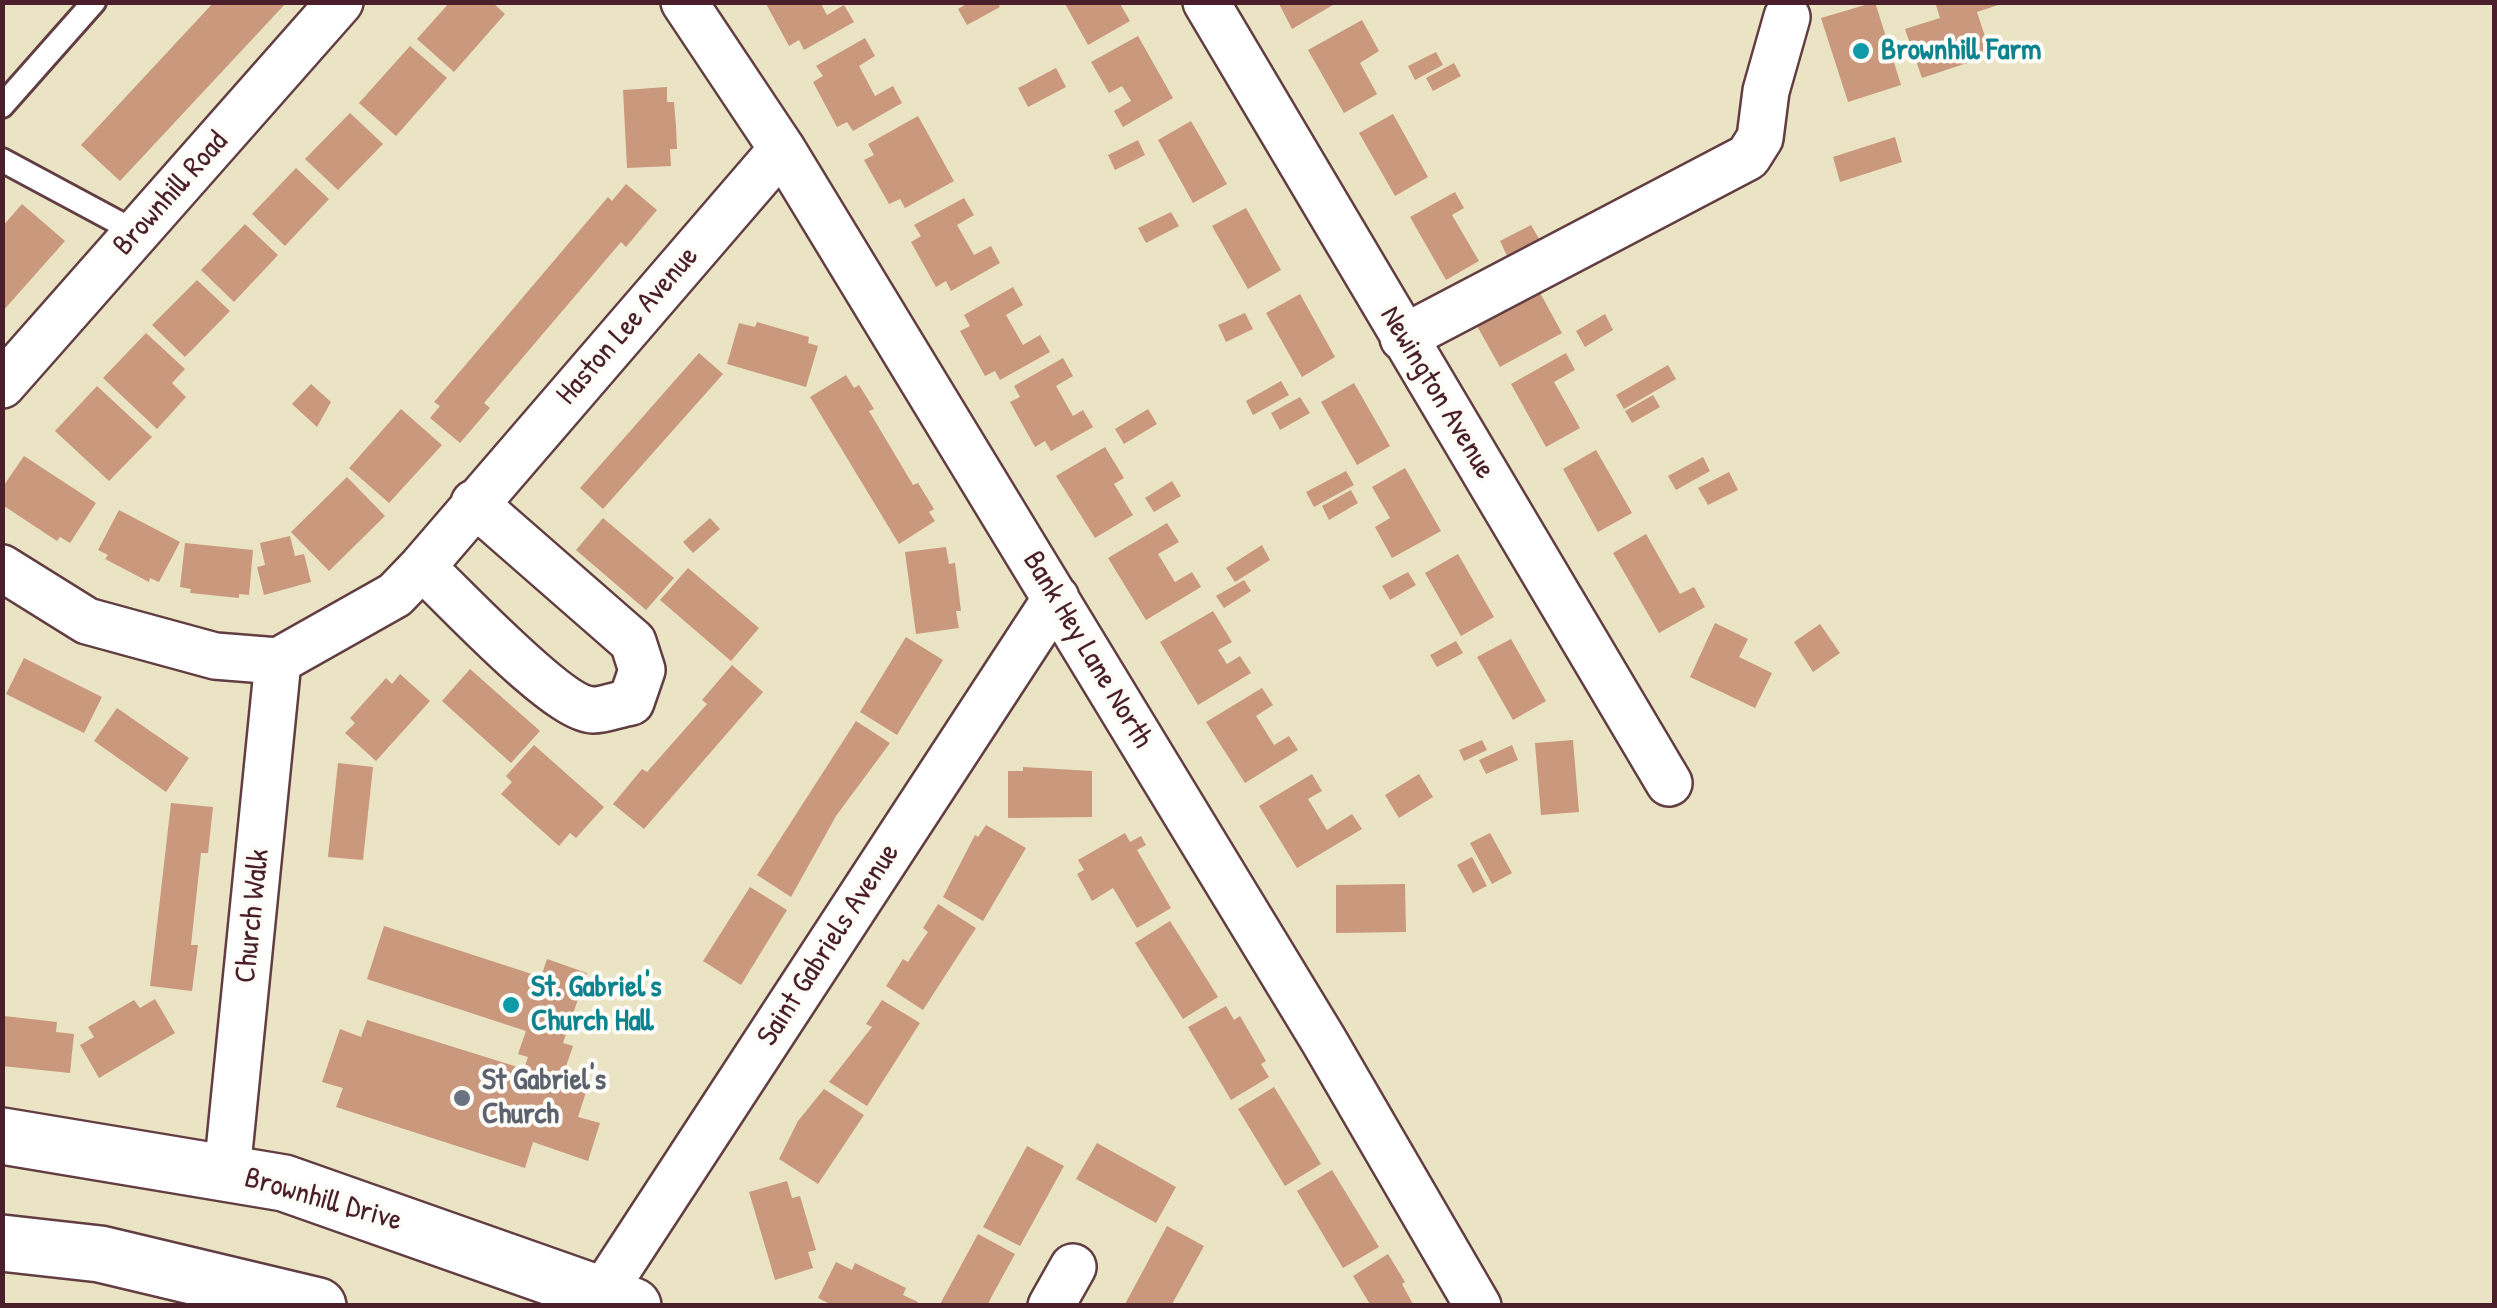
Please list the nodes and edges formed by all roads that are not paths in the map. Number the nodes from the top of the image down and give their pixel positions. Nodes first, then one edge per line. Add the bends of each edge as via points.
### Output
1 (94, 2) edge
2 (340, 2) edge
3 (684, 2) edge
4 (1206, 2) edge
5 (1787, 17) dead end
6 (2, 106) edge
7 (782, 149) junction
8 (2, 160) edge
9 (136, 232) junction
10 (1404, 338) junction
11 (2, 385) edge
12 (474, 503) junction
13 (422, 567) junction
14 (2, 568) edge
15 (1056, 598) junction
16 (278, 660) junction
17 (1669, 783) dead end
18 (2, 1136) edge
19 (227, 1172) junction
20 (2, 1243) edge
21 (618, 1299) edge
22 (318, 1306) edge
23 (1478, 1306) edge

1 - 6 lane
2 - 9 street, Brownhill Road
3 - 7 street, Bank Hey Lane North
4 - 10 street, Newington Avenue
5 - 10 street via 1760,138 1748,157
7 - 12 street, Haston Lee Avenue
7 - 15 street, Bank Hey Lane North
8 - 9 lane
9 - 11 street, Brownhill Road
10 - 17 street, Newington Avenue
12 - 13 street, Haston Lee Avenue
12 - 13 street via 633,642 642,670 630,702 591,710 571,702
13 - 16 street, Haston Lee Avenue via 394,594
14 - 16 street via 87,621 215,656
15 - 21 street, Saint Gabriels Avenue
15 - 23 street, Bank Hey Lane North
16 - 19 street, Church Walk
18 - 19 highway, Brownhill Drive
19 - 21 highway, Brownhill Drive via 284,1182
20 - 22 highway via 100,1254

